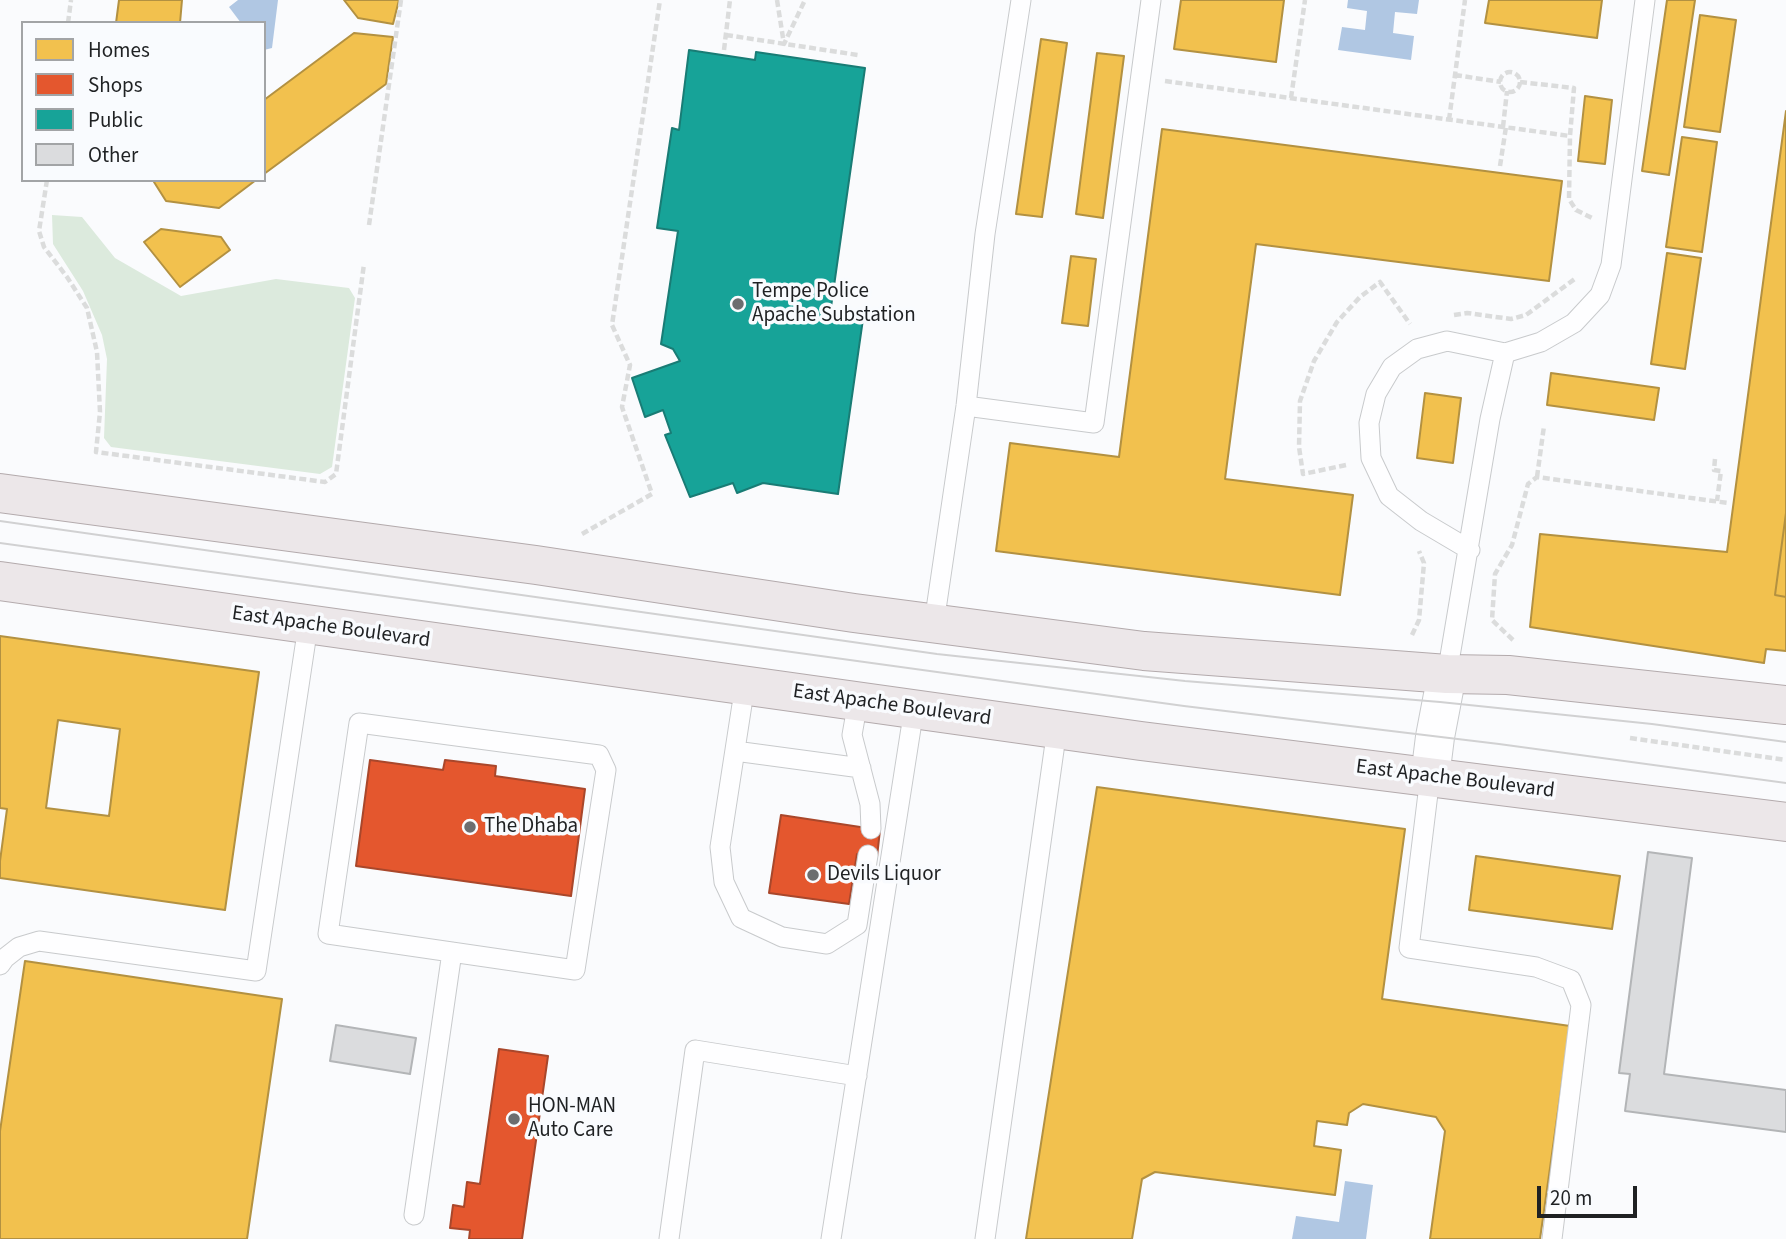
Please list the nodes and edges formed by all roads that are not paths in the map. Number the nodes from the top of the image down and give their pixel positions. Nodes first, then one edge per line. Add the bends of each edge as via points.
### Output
1 (1021, 0) edge
2 (1151, 0) edge
3 (1645, 0) edge
4 (1505, 353) junction
5 (967, 406) junction
6 (0, 493) edge
7 (1470, 550) junction
8 (0, 581) edge
9 (934, 623) junction
10 (309, 626) junction
11 (1447, 674) junction
12 (745, 685) junction
13 (858, 701) junction
14 (1786, 705) edge
15 (914, 709) junction
16 (1056, 729) junction
17 (735, 751) junction
18 (861, 768) junction
19 (1430, 777) junction
20 (1786, 822) edge
21 (871, 829) dead end
22 (868, 855) dead end
23 (452, 952) junction
24 (0, 965) edge
25 (857, 1076) junction
26 (414, 1215) dead end
27 (669, 1239) edge
28 (831, 1239) edge
29 (985, 1239) edge
30 (1552, 1239) edge

1 - 5 lane via 985,234
2 - 5 lane via 1094,423
3 - 4 lane via 1611,265 1600,295 1574,323 1541,342
4 - 7 lane
4 - 7 lane via 1447,341 1417,349 1392,368 1376,394 1369,423 1371,458 1389,496
5 - 9 lane
6 - 9 main road
7 - 11 lane
8 - 10 main road, East Apache Boulevard
9 - 11 main road via 1144,651
10 - 12 main road, East Apache Boulevard
10 - 24 lane via 256,971 39,941 19,947
11 - 14 main road via 1508,675
11 - 19 street
12 - 13 main road, East Apache Boulevard
12 - 17 lane
13 - 15 main road, East Apache Boulevard
13 - 18 lane via 852,735
15 - 16 main road, East Apache Boulevard
15 - 25 lane
16 - 19 main road, East Apache Boulevard
16 - 29 lane
17 - 18 lane
17 - 22 lane via 720,847 724,882 741,918 782,937 827,944 857,925
18 - 21 lane
19 - 20 main road, East Apache Boulevard
19 - 30 lane via 1409,948 1536,967 1571,980 1581,1005
23 - 23 lane via 328,934 359,723 599,755 606,770 575,970
23 - 26 lane
25 - 27 lane via 695,1050
25 - 28 lane

